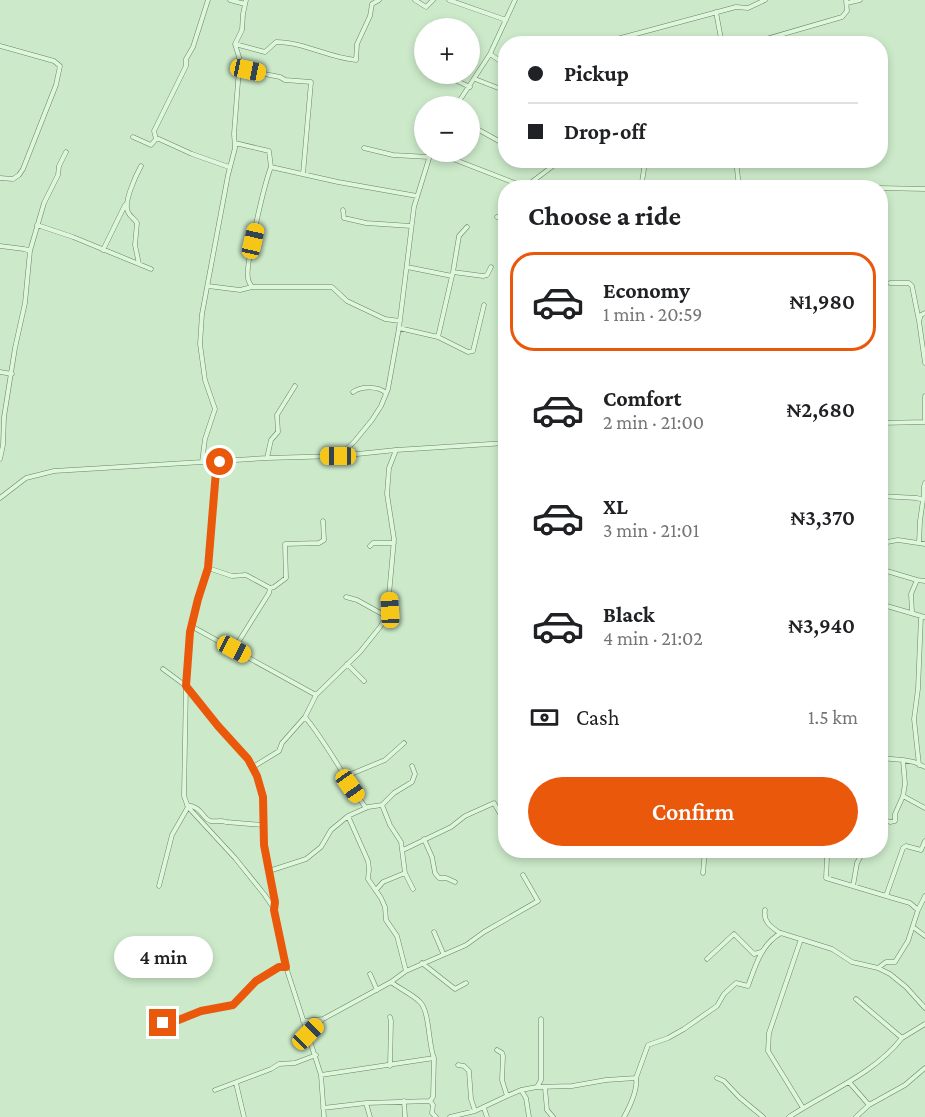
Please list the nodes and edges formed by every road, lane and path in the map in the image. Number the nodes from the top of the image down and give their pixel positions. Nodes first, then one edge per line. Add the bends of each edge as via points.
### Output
1 (208, 0) edge
2 (230, 0) edge
3 (379, 0) edge
4 (415, 0) edge
5 (433, 0) edge
6 (448, 0) edge
7 (515, 0) edge
8 (765, 0) edge
9 (860, 0) edge
10 (245, 2) edge
11 (847, 2) edge
12 (716, 12) junction
13 (506, 20) junction
14 (785, 34) joint
15 (498, 36) edge
16 (628, 36) edge
17 (720, 36) edge
18 (778, 36) edge
19 (498, 37) edge
20 (236, 44) junction
21 (0, 46) edge
22 (490, 54) junction
23 (498, 60) edge
24 (239, 69) junction
25 (480, 71) edge
26 (480, 81) edge
27 (464, 84) edge
28 (472, 84) edge
29 (470, 87) junction
30 (498, 88) edge
31 (463, 96) edge
32 (480, 131) edge
33 (133, 136) dead end
34 (156, 139) junction
35 (498, 141) edge
36 (235, 143) junction
37 (364, 148) dead end
38 (66, 152) dead end
39 (414, 157) edge
40 (428, 162) edge
41 (459, 162) edge
42 (141, 166) dead end
43 (229, 167) junction
44 (272, 167) junction
45 (550, 168) edge
46 (303, 174) junction
47 (0, 178) edge
48 (507, 180) edge
49 (534, 180) edge
50 (888, 188) edge
51 (925, 189) edge
52 (417, 196) junction
53 (126, 205) junction
54 (343, 210) dead end
55 (37, 225) junction
56 (411, 226) junction
57 (467, 226) dead end
58 (0, 246) edge
59 (104, 250) junction
60 (30, 251) junction
61 (140, 264) junction
62 (407, 267) junction
63 (491, 267) dead end
64 (151, 269) dead end
65 (453, 274) junction
66 (890, 283) dead end
67 (208, 286) junction
68 (252, 287) junction
69 (484, 305) dead end
70 (925, 313) edge
71 (400, 321) junction
72 (919, 321) junction
73 (399, 328) junction
74 (438, 337) junction
75 (924, 352) edge
76 (925, 363) edge
77 (0, 372) edge
78 (12, 374) junction
79 (295, 386) dead end
80 (353, 392) dead end
81 (386, 393) junction
82 (925, 396) edge
83 (925, 422) edge
84 (888, 423) edge
85 (498, 444) edge
86 (396, 450) junction
87 (338, 456) junction
88 (267, 458) junction
89 (0, 459) edge
90 (202, 462) junction
91 (211, 462) junction
92 (220, 462) junction
93 (216, 471) junction
94 (925, 483) edge
95 (1, 495) edge
96 (888, 496) edge
97 (923, 500) junction
98 (323, 521) dead end
99 (888, 542) edge
100 (394, 543) junction
101 (919, 543) junction
102 (925, 544) edge
103 (370, 546) dead end
104 (208, 568) junction
105 (888, 571) edge
106 (917, 580) junction
107 (925, 581) edge
108 (270, 588) junction
109 (346, 597) dead end
110 (888, 606) edge
111 (912, 612) junction
112 (386, 616) junction
113 (923, 616) edge
114 (191, 626) junction
115 (234, 649) junction
116 (347, 664) junction
117 (163, 669) dead end
118 (364, 681) dead end
119 (186, 686) junction
120 (316, 695) junction
121 (305, 717) junction
122 (404, 742) dead end
123 (888, 759) edge
124 (903, 760) junction
125 (919, 765) junction
126 (412, 766) dead end
127 (253, 767) junction
128 (925, 767) edge
129 (344, 777) junction
130 (903, 796) junction
131 (382, 805) junction
132 (187, 806) junction
133 (366, 808) junction
134 (925, 808) edge
135 (498, 810) edge
136 (348, 816) junction
137 (888, 821) edge
138 (263, 825) junction
139 (424, 839) junction
140 (925, 841) edge
141 (403, 850) junction
142 (704, 858) edge
143 (827, 858) edge
144 (860, 858) edge
145 (268, 871) junction
146 (405, 873) junction
147 (703, 873) dead end
148 (523, 875) dead end
149 (455, 882) dead end
150 (159, 886) dead end
151 (853, 886) junction
152 (413, 889) dead end
153 (376, 890) junction
154 (886, 896) junction
155 (925, 896) edge
156 (274, 908) junction
157 (765, 910) dead end
158 (918, 910) junction
159 (913, 927) junction
160 (434, 932) dead end
161 (781, 933) junction
162 (925, 936) edge
163 (801, 939) junction
164 (762, 952) junction
165 (443, 953) junction
166 (707, 959) dead end
167 (422, 963) junction
168 (286, 967) junction
169 (878, 968) junction
170 (406, 971) junction
171 (370, 974) dead end
172 (392, 982) junction
173 (466, 983) dead end
174 (377, 990) junction
175 (856, 999) dead end
176 (924, 1004) edge
177 (390, 1017) dead end
178 (323, 1019) junction
179 (541, 1019) dead end
180 (303, 1021) junction
181 (163, 1023) dead end
182 (925, 1024) edge
183 (308, 1034) junction
184 (902, 1038) junction
185 (497, 1050) dead end
186 (316, 1055) junction
187 (434, 1058) junction
188 (390, 1065) junction
189 (458, 1065) dead end
190 (925, 1068) edge
191 (321, 1075) junction
192 (636, 1078) junction
193 (717, 1078) dead end
194 (849, 1082) junction
195 (236, 1083) junction
196 (537, 1087) junction
197 (545, 1088) junction
198 (215, 1089) dead end
199 (521, 1090) junction
200 (507, 1096) junction
201 (404, 1101) junction
202 (430, 1101) junction
203 (366, 1103) junction
204 (376, 1103) junction
205 (869, 1105) junction
206 (323, 1108) junction
207 (484, 1108) junction
208 (803, 1108) junction
209 (475, 1111) junction
210 (370, 1115) edge
211 (244, 1117) edge
212 (324, 1117) edge
213 (405, 1117) edge
214 (436, 1117) edge
215 (450, 1117) edge
216 (487, 1117) edge
217 (529, 1117) edge
218 (553, 1117) edge
219 (624, 1117) edge
220 (764, 1117) edge
221 (789, 1117) edge
222 (856, 1117) edge

1 - 34 street via 186,66 154,131
2 - 10 street
3 - 20 street via 372,4 357,44 356,60 284,42 276,42 264,52
4 - 5 street via 426,7
6 - 13 street
7 - 13 street
8 - 12 street via 748,8
9 - 11 street
10 - 20 street
11 - 14 street via 848,11 842,17
12 - 16 street
12 - 17 street
13 - 15 street
14 - 18 street
19 - 22 street
20 - 24 street
21 - 47 street via 60,66 23,169 14,179
22 - 23 street
22 - 25 street
24 - 36 street
24 - 46 street via 311,82
26 - 30 street
27 - 29 street
28 - 29 street
29 - 31 street
32 - 35 street
33 - 34 street via 151,145
34 - 43 street
36 - 43 street
36 - 44 street via 270,151
37 - 39 street
38 - 55 street
40 - 52 street
41 - 48 street
42 - 53 street
43 - 67 street
44 - 46 street
44 - 68 street via 251,250 247,277
45 - 49 street
46 - 52 street
50 - 51 street
52 - 56 street
53 - 59 street
53 - 61 street via 137,224 135,245
54 - 56 street via 344,218
55 - 59 street
55 - 60 street
56 - 62 street
57 - 65 street via 459,236
58 - 60 street
59 - 61 street
60 - 78 street
61 - 64 street
62 - 65 street
62 - 71 street
63 - 65 street via 483,276
65 - 74 street
66 - 72 street via 912,286
67 - 68 street via 240,290
67 - 90 street via 200,344 205,380 215,409
68 - 71 street via 332,286 347,301 385,319
69 - 74 street via 473,351
70 - 72 street
71 - 73 street
72 - 75 street
73 - 74 street
73 - 81 street
75 - 76 street
77 - 78 street
78 - 89 street
79 - 88 street via 277,415 278,432
80 - 81 street via 369,388
81 - 87 street via 368,426
82 - 83 street
83 - 84 street
85 - 86 street
86 - 87 street
86 - 100 street via 389,468 387,494
87 - 88 street
88 - 92 street
90 - 91 street
90 - 95 street via 54,471 26,478
91 - 92 street
91 - 93 street
92 - 93 street
93 - 104 street
94 - 97 street
96 - 97 street
97 - 101 street
98 - 108 street via 324,540 285,544 286,578
99 - 101 street
100 - 103 street
100 - 112 street via 390,610
101 - 102 street
104 - 108 street via 232,576 246,575
104 - 114 street
105 - 106 street
106 - 107 street
106 - 111 street via 911,594
108 - 115 street
109 - 112 street
110 - 111 street
111 - 113 street
112 - 116 street via 374,636
113 - 125 street via 914,719
114 - 115 street
114 - 119 street
115 - 120 street
116 - 118 street
116 - 120 street
117 - 119 street
119 - 127 street
119 - 132 street
120 - 121 street
121 - 127 street via 279,751
121 - 129 street via 323,739
122 - 129 street via 385,759
123 - 124 street
124 - 125 street
124 - 130 street
125 - 128 street
126 - 131 street via 412,782
127 - 138 street via 263,797
129 - 133 street
130 - 134 street
130 - 137 street via 895,821
131 - 133 street
131 - 141 street
132 - 138 street via 200,809 212,821
132 - 150 street via 172,835
132 - 156 street
133 - 136 street
135 - 139 street via 494,803
136 - 145 street via 306,859
136 - 153 street via 368,861 368,879
138 - 145 street
139 - 141 street
139 - 149 street via 435,873
140 - 154 street via 921,850 903,848
141 - 146 street
142 - 147 street
143 - 151 street via 826,878
144 - 151 street
145 - 156 street
146 - 152 street
146 - 153 street via 383,882
148 - 165 street via 538,901 465,945
151 - 154 street
153 - 170 street via 389,927 397,936
154 - 158 street via 910,903
155 - 158 street
156 - 168 street
157 - 161 street via 769,926
158 - 159 street
159 - 162 street
159 - 169 street via 895,962
160 - 165 street
161 - 163 street
161 - 164 street
163 - 169 street via 832,949 852,962
163 - 208 street via 769,1033 768,1052
164 - 166 street via 754,954 734,934
164 - 192 street via 748,986 736,983 708,1012 684,1029 646,1047
165 - 167 street
167 - 170 street
167 - 173 street via 455,989
168 - 180 street
168 - 181 street via 256,981 233,1005
169 - 176 street
170 - 172 street
171 - 174 street
172 - 174 street
172 - 187 street via 422,1004
174 - 178 street
175 - 184 street
177 - 188 street
178 - 180 street
178 - 183 street
179 - 196 street via 541,1080
180 - 183 street
182 - 184 street
183 - 186 street
184 - 194 street via 885,1058
185 - 200 street via 503,1056 502,1080
186 - 191 street
186 - 195 street via 279,1064
187 - 188 street
187 - 202 street
188 - 191 street
189 - 209 street via 469,1071
190 - 205 street via 905,1086
191 - 206 street
192 - 197 street
192 - 219 street
193 - 220 street
194 - 205 street
194 - 208 street
195 - 198 street
195 - 211 street
196 - 197 street
196 - 199 street
197 - 218 street via 547,1110
199 - 200 street
199 - 217 street
200 - 207 street
201 - 202 street
201 - 204 street
201 - 213 street
202 - 214 street
203 - 204 street
203 - 206 street
203 - 210 street
204 - 210 street
205 - 222 street
206 - 212 street
207 - 209 street
207 - 216 street
208 - 221 street
209 - 215 street

